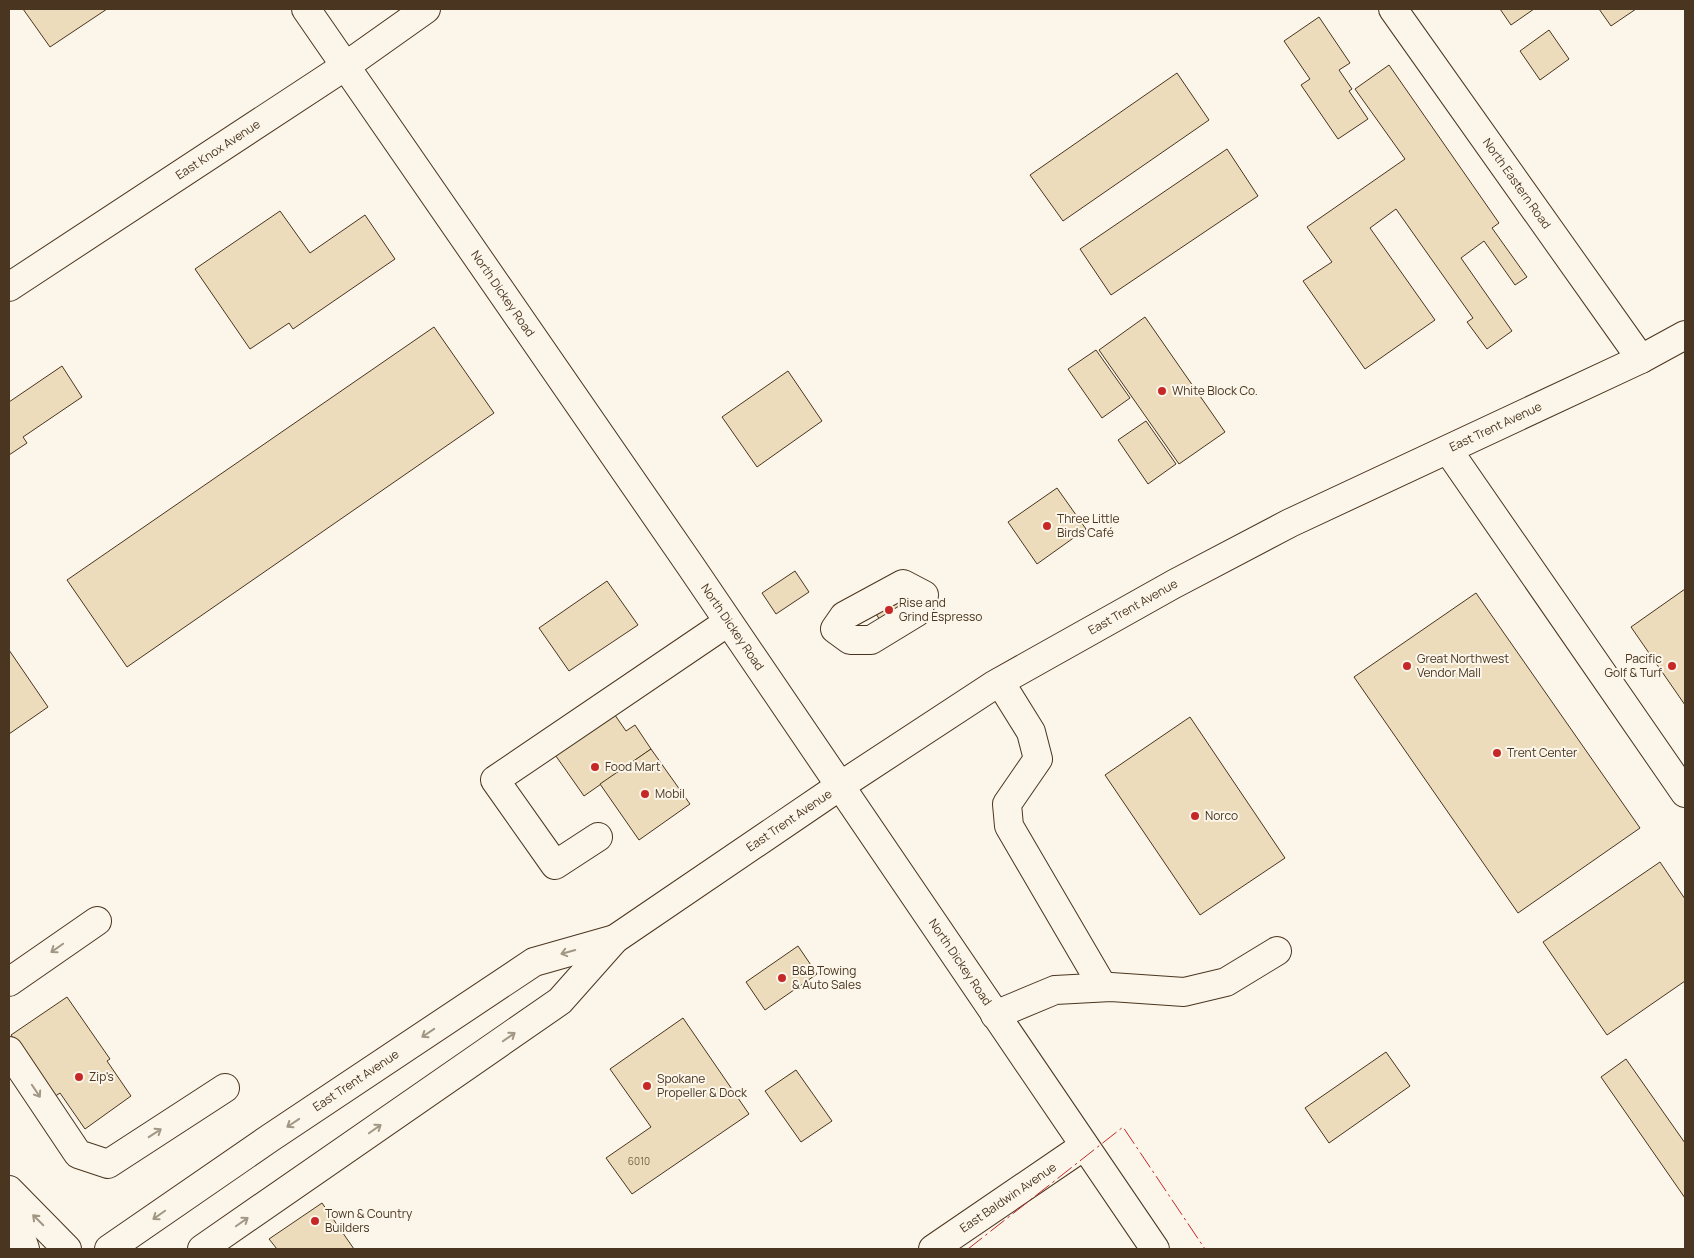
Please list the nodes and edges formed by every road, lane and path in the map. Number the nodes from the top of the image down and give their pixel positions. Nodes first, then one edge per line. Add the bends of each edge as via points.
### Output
1 (306, 9) edge
2 (426, 9) edge
3 (1394, 9) edge
4 (346, 65) junction
5 (9, 287) edge
6 (1685, 335) edge
7 (1641, 359) junction
8 (1448, 450) junction
9 (728, 622) junction
10 (1000, 682) junction
11 (840, 786) junction
12 (1685, 793) edge
13 (598, 837) dead end
14 (97, 921) dead end
15 (615, 939) junction
16 (1277, 951) dead end
17 (9, 982) edge
18 (1103, 987) junction
19 (995, 1015) junction
20 (9, 1051) edge
21 (225, 1088) dead end
22 (1084, 1146) junction
23 (9, 1190) edge
24 (9, 1201) edge
25 (25, 1249) edge
26 (68, 1249) edge
27 (109, 1249) edge
28 (202, 1249) edge
29 (933, 1249) edge
30 (1155, 1249) edge

1 - 4 main road, North Dickey Road
2 - 4 main road, East Knox Avenue
3 - 7 main road, North Eastern Road
4 - 5 main road, East Knox Avenue
4 - 9 main road, North Dickey Road
6 - 7 main road, East Trent Avenue
7 - 8 main road, East Trent Avenue
8 - 10 main road, East Trent Avenue via 1290,523
8 - 12 main road
9 - 11 main road, North Dickey Road
9 - 13 main road via 495,780 555,865
10 - 11 main road, East Trent Avenue
10 - 18 main road via 1031,732 1038,759 1007,804 1009,826
11 - 15 main road, East Trent Avenue
11 - 19 main road, North Dickey Road
14 -> 17 main road
15 -> 27 main road, East Trent Avenue via 534,962
28 -> 15 main road, East Trent Avenue via 560,1001
16 - 18 main road via 1226,982 1184,992
18 - 19 main road via 1054,990
19 - 22 main road, North Dickey Road
20 -> 21 main road via 78,1154 108,1164
22 - 29 main road, East Baldwin Avenue
22 - 30 main road, North Dickey Road
26 -> 23 main road
24 - 25 main road

